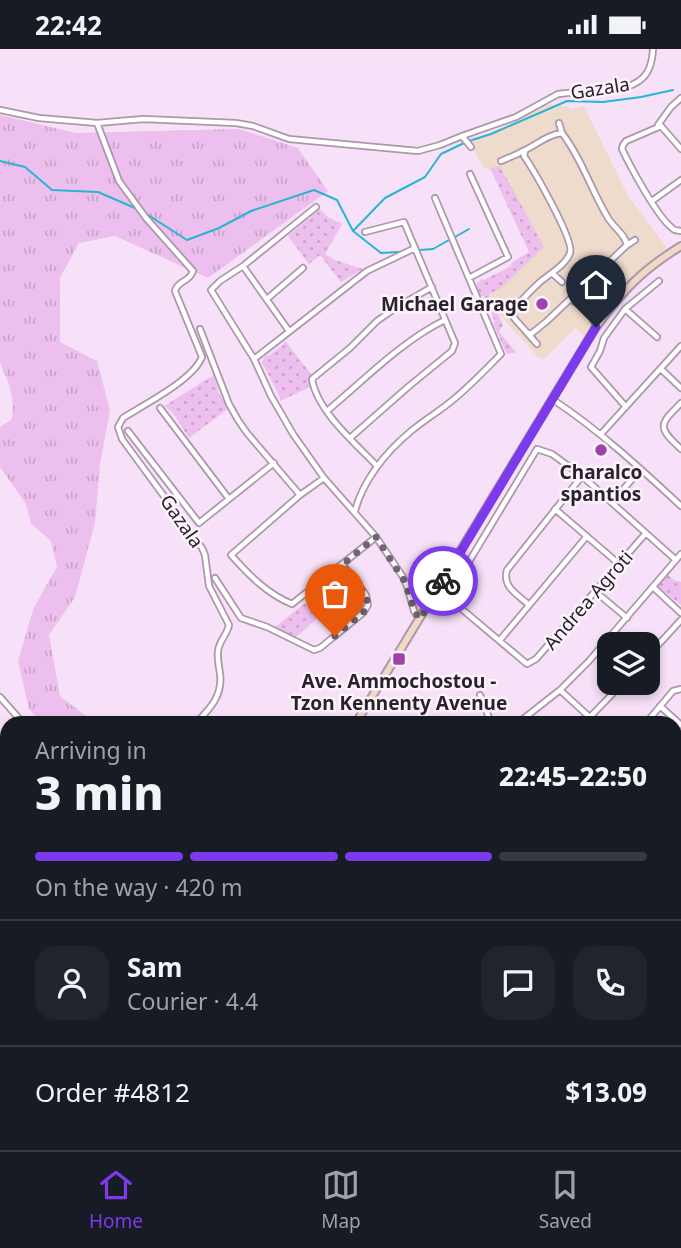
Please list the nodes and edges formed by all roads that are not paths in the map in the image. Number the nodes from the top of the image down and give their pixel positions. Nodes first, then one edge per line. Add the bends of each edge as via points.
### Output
1 (653, 49) edge
2 (681, 98) edge
3 (0, 110) edge
4 (97, 123) junction
5 (559, 123) dead end
6 (658, 126) junction
7 (562, 133) junction
8 (462, 136) junction
9 (471, 147) dead end
10 (681, 149) edge
11 (525, 151) junction
12 (501, 161) dead end
13 (470, 174) dead end
14 (681, 180) edge
15 (435, 198) dead end
16 (652, 201) junction
17 (316, 207) dead end
18 (681, 231) edge
19 (365, 233) dead end
20 (635, 240) dead end
21 (627, 246) junction
22 (681, 246) edge
23 (415, 247) junction
24 (243, 265) junction
25 (303, 268) dead end
26 (552, 273) junction
27 (469, 278) junction
28 (659, 281) dead end
29 (562, 282) dead end
30 (432, 288) junction
31 (580, 290) junction
32 (267, 299) junction
33 (570, 300) junction
34 (500, 302) dead end
35 (625, 309) junction
36 (513, 313) junction
37 (606, 314) junction
38 (445, 320) junction
39 (596, 327) junction
40 (201, 329) dead end
41 (289, 331) junction
42 (527, 332) junction
43 (657, 337) dead end
44 (537, 344) dead end
45 (681, 346) edge
46 (254, 359) junction
47 (661, 369) junction
48 (681, 388) edge
49 (552, 399) junction
50 (681, 403) edge
51 (626, 407) junction
52 (160, 408) dead end
53 (327, 412) junction
54 (128, 431) dead end
55 (601, 434) junction
56 (350, 438) junction
57 (681, 449) edge
58 (274, 463) junction
59 (378, 466) junction
60 (641, 469) junction
61 (582, 476) junction
62 (324, 478) junction
63 (681, 493) edge
64 (300, 495) junction
65 (229, 499) junction
66 (675, 500) junction
67 (612, 502) junction
68 (681, 506) edge
69 (555, 509) junction
70 (354, 512) junction
71 (646, 533) junction
72 (587, 536) junction
73 (376, 537) junction
74 (681, 554) edge
75 (676, 560) junction
76 (619, 564) junction
77 (342, 565) junction
78 (215, 578) dead end
79 (653, 587) junction
80 (596, 591) junction
81 (529, 605) junction
82 (681, 613) edge
83 (626, 618) junction
84 (420, 619) junction
85 (681, 620) edge
86 (500, 640) junction
87 (660, 643) edge
88 (681, 689) edge
89 (560, 690) junction
90 (480, 695) dead end
91 (611, 695) edge
92 (0, 697) edge
93 (660, 706) junction
94 (17, 716) edge
95 (202, 716) edge
96 (360, 716) edge
97 (488, 716) edge
98 (530, 716) edge
99 (589, 716) edge
100 (591, 716) edge
101 (652, 716) edge
102 (671, 716) edge

1 - 8 street, Gazala via 650,69 634,85 558,95 516,117
2 - 6 street
3 - 4 street, Gazala
4 - 8 street, Gazala via 144,119 236,123 289,139 418,151
4 - 95 street, Gazala via 119,181 193,271 175,291 202,357 184,379 123,418 118,427 122,439 202,548 209,586 229,625 217,655 220,687
5 - 7 street
6 - 10 street
6 - 16 street via 622,147
7 - 11 street
7 - 21 street
8 - 9 street
11 - 12 street
11 - 26 street via 571,245 569,255
13 - 27 street via 508,257
14 - 16 street
15 - 27 street
16 - 18 street via 671,228
17 - 24 street
19 - 23 street via 404,222
20 - 21 street
21 - 31 street
22 - 37 main road via 641,274
23 - 30 street
23 - 41 street via 367,271
24 - 32 street
24 - 46 street via 211,290
25 - 32 street
26 - 29 street
26 - 36 street
27 - 59 street via 501,353
28 - 35 street
30 - 38 street
30 - 53 street via 377,321 312,379
31 - 33 street
31 - 37 street via 593,309
32 - 41 street
33 - 39 street via 585,309
33 - 42 street via 537,330
34 - 36 street
35 - 43 street
35 - 51 street via 591,367
36 - 42 street
37 - 39 main road
38 - 53 street via 411,341
38 - 56 street via 456,343 453,351
39 - 49 main road
40 - 58 street via 231,408
41 - 46 street
42 - 44 street
45 - 47 street
46 - 62 street via 293,434
47 - 48 street
47 - 51 street
49 - 55 street
49 - 84 main road
50 - 57 street via 663,428
51 - 55 street
52 - 65 street
53 - 56 street
54 - 65 street via 199,523
55 - 60 street
56 - 59 street
58 - 64 street
58 - 65 street
59 - 70 street
60 - 66 street
60 - 67 street
61 - 67 street
61 - 69 street
61 - 86 street via 537,449 453,588 457,605
62 - 64 street
62 - 70 street
63 - 66 street
64 - 77 street via 231,555 256,581 292,604
66 - 68 street
67 - 71 street
69 - 72 street
69 - 81 street via 506,574 508,586
70 - 73 street
71 - 75 street
71 - 76 street, Andrea Agroti
72 - 76 street
72 - 81 street
73 - 77 street
73 - 84 street via 405,582
74 - 75 street
75 - 79 street
76 - 80 street, Andrea Agroti
77 - 78 street via 366,595 368,605 314,650 243,619
79 - 82 street
79 - 83 street
80 - 83 street
80 - 86 street, Andrea Agroti via 527,664
81 - 86 street
83 - 89 street
84 - 96 main road
85 - 87 street
88 - 93 street
89 - 98 street
89 - 99 street
90 - 97 street
91 - 100 street
92 - 94 street
93 - 101 street
93 - 102 street

